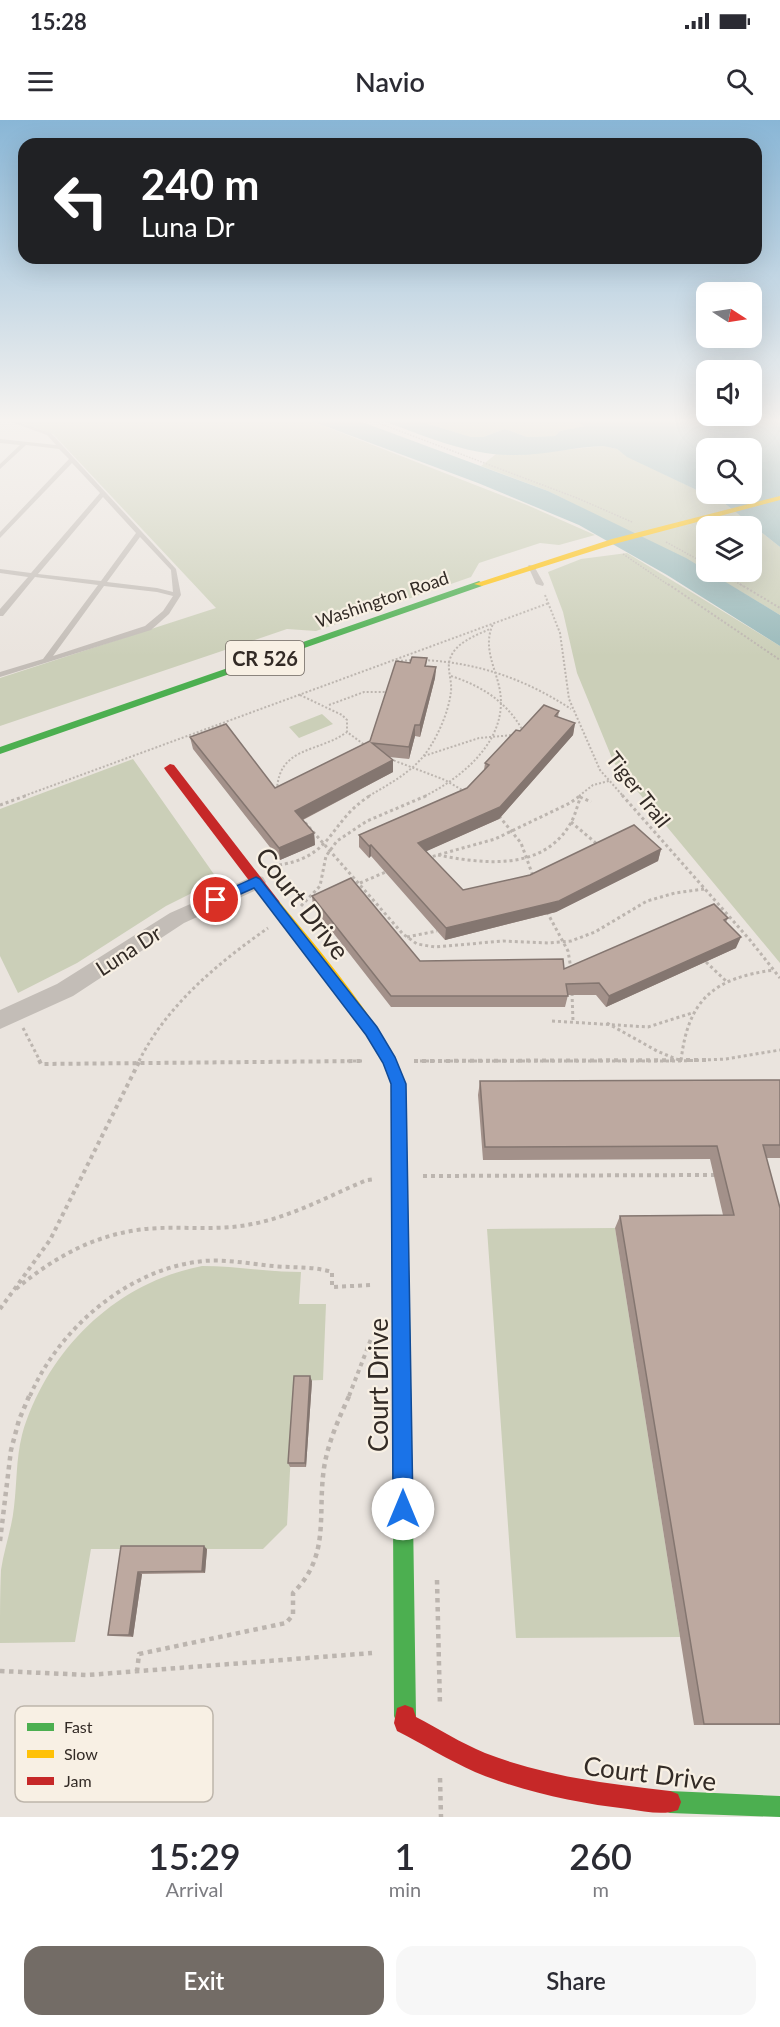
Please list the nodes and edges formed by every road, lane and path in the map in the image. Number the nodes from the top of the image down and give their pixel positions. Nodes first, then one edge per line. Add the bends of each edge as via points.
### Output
1 (35, 498) edge
2 (99, 498) edge
3 (108, 498) edge
4 (577, 498) edge
5 (780, 498) edge
6 (638, 529) junction
7 (140, 533) junction
8 (0, 536) edge
9 (660, 540) dead end
10 (615, 544) junction
11 (696, 559) edge
12 (531, 566) junction
13 (0, 571) edge
14 (33, 575) junction
15 (736, 582) edge
16 (104, 584) junction
17 (540, 584) joint
18 (177, 595) junction
19 (549, 603) junction
20 (780, 608) edge
21 (0, 614) edge
22 (493, 624) junction
23 (490, 629) junction
24 (780, 660) edge
25 (45, 661) junction
26 (392, 661) junction
27 (450, 661) junction
28 (383, 664) junction
29 (389, 666) dead end
30 (495, 669) junction
31 (0, 675) edge
32 (451, 676) junction
33 (394, 692) edge
34 (300, 694) junction
35 (501, 702) junction
36 (327, 706) junction
37 (573, 710) junction
38 (347, 732) junction
39 (493, 736) junction
40 (519, 736) edge
41 (526, 738) edge
42 (370, 748) edge
43 (0, 751) edge
44 (422, 757) junction
45 (386, 758) edge
46 (413, 767) junction
47 (170, 768) dead end
48 (609, 781) junction
49 (449, 783) junction
50 (467, 793) edge
51 (581, 796) junction
52 (280, 797) edge
53 (591, 802) dead end
54 (0, 805) edge
55 (492, 811) edge
56 (297, 813) edge
57 (571, 822) junction
58 (513, 832) junction
59 (326, 844) junction
60 (330, 849) junction
61 (602, 850) edge
62 (435, 854) junction
63 (528, 857) junction
64 (420, 861) edge
65 (396, 867) edge
66 (251, 876) junction
67 (533, 878) edge
68 (360, 883) junction
69 (704, 889) junction
70 (542, 905) edge
71 (283, 917) junction
72 (436, 931) edge
73 (407, 937) junction
74 (564, 944) junction
75 (706, 962) edge
76 (774, 970) junction
77 (571, 974) edge
78 (780, 978) edge
79 (726, 981) junction
80 (573, 987) edge
81 (693, 1012) junction
82 (0, 1020) edge
83 (552, 1020) dead end
84 (573, 1021) junction
85 (607, 1023) junction
86 (21, 1027) dead end
87 (780, 1050) edge
88 (390, 1061) junction
89 (681, 1061) junction
90 (136, 1062) junction
91 (374, 1169) dead end
92 (714, 1175) dead end
93 (400, 1177) junction
94 (374, 1179) junction
95 (374, 1190) dead end
96 (374, 1274) dead end
97 (374, 1285) junction
98 (12, 1292) junction
99 (374, 1296) dead end
100 (0, 1305) edge
101 (0, 1310) edge
102 (372, 1334) dead end
103 (0, 1541) edge
104 (439, 1648) dead end
105 (404, 1650) junction
106 (0, 1671) edge
107 (137, 1672) junction
108 (780, 1808) edge

1 - 8 lane
2 - 14 lane
3 - 7 lane
4 - 6 path
5 - 6 main road, Washington Road / CR 526
6 - 10 main road, Washington Road / CR 526
7 - 16 lane
7 - 18 lane via 174,570
9 - 11 path
10 - 12 main road, Washington Road / CR 526
10 - 24 path
12 - 17 lane
12 - 43 main road, Washington Road / CR 526
13 - 14 lane
14 - 16 lane
14 - 21 lane
15 - 20 path
16 - 18 lane
16 - 25 lane
17 - 19 path, Tiger Trail
18 - 25 lane via 148,628
19 - 22 path
19 - 37 path, Tiger Trail via 560,633 564,675
22 - 23 path
22 - 26 path
23 - 27 path via 462,643
23 - 30 path via 489,649
25 - 31 lane
26 - 27 path
26 - 28 path
27 - 30 path
27 - 32 path
28 - 29 path
28 - 34 path
30 - 35 path
30 - 37 path via 536,686
32 - 35 path
32 - 44 path via 444,719
33 - 36 path via 364,692
34 - 36 path
34 - 54 path
35 - 39 path
35 - 41 path via 516,717
36 - 38 path via 343,714
37 - 48 path, Tiger Trail via 600,770
38 - 42 path
38 - 52 path via 329,744 293,756 284,764 276,789
39 - 40 path
39 - 44 path via 461,742
39 - 49 path via 480,755
44 - 46 path
45 - 46 path
46 - 49 path
46 - 59 path via 349,811
47 - 66 main road, Court Drive
48 - 51 path via 593,785
48 - 69 path, Tiger Trail
49 - 50 path
49 - 60 path via 350,831
51 - 53 path
51 - 57 path
51 - 58 path
55 - 58 path
56 - 59 path
57 - 61 path
57 - 63 path via 559,839
58 - 62 path
58 - 63 path
59 - 60 path
59 - 66 path via 294,862
60 - 68 path
60 - 71 path via 321,885 313,896
62 - 63 path via 495,863
62 - 64 path
63 - 67 path
65 - 68 path
66 - 71 main road, Court Drive
66 - 82 street, Luna Dr via 65,990
68 - 73 path
69 - 74 path via 648,900 594,933
69 - 76 path, Tiger Trail
70 - 74 path
71 - 88 main road, Court Drive via 372,1031
71 - 90 path via 237,950 187,994
72 - 73 path
73 - 74 path via 424,946 441,948 490,941
74 - 77 path
75 - 79 path
76 - 78 path, Tiger Trail
76 - 79 path
79 - 81 path via 698,1002
80 - 84 path
81 - 85 path via 648,1027
81 - 89 path
83 - 84 path
84 - 85 path
85 - 89 path
86 - 90 path via 41,1064
87 - 89 path
88 - 89 path
88 - 90 path
88 - 93 main road, Court Drive via 398,1084
90 - 98 path via 50,1240
91 - 94 path
92 - 93 path
93 - 94 path
93 - 105 main road, Court Drive
94 - 95 path
94 - 98 path via 265,1222 192,1230 124,1231 89,1241 40,1268
96 - 97 path
97 - 99 path
97 - 103 path via 332,1287 332,1272 326,1269 231,1260 173,1267 121,1289 61,1344 34,1385 18,1422 8,1467
98 - 100 path
98 - 101 path
102 - 107 path via 363,1366 330,1442 324,1468 318,1560 306,1584 293,1593 293,1615 286,1623 139,1654
104 - 105 path
105 - 107 path
105 - 108 main road, Court Drive via 405,1723 490,1765 561,1787 693,1805
106 - 107 path via 88,1675

